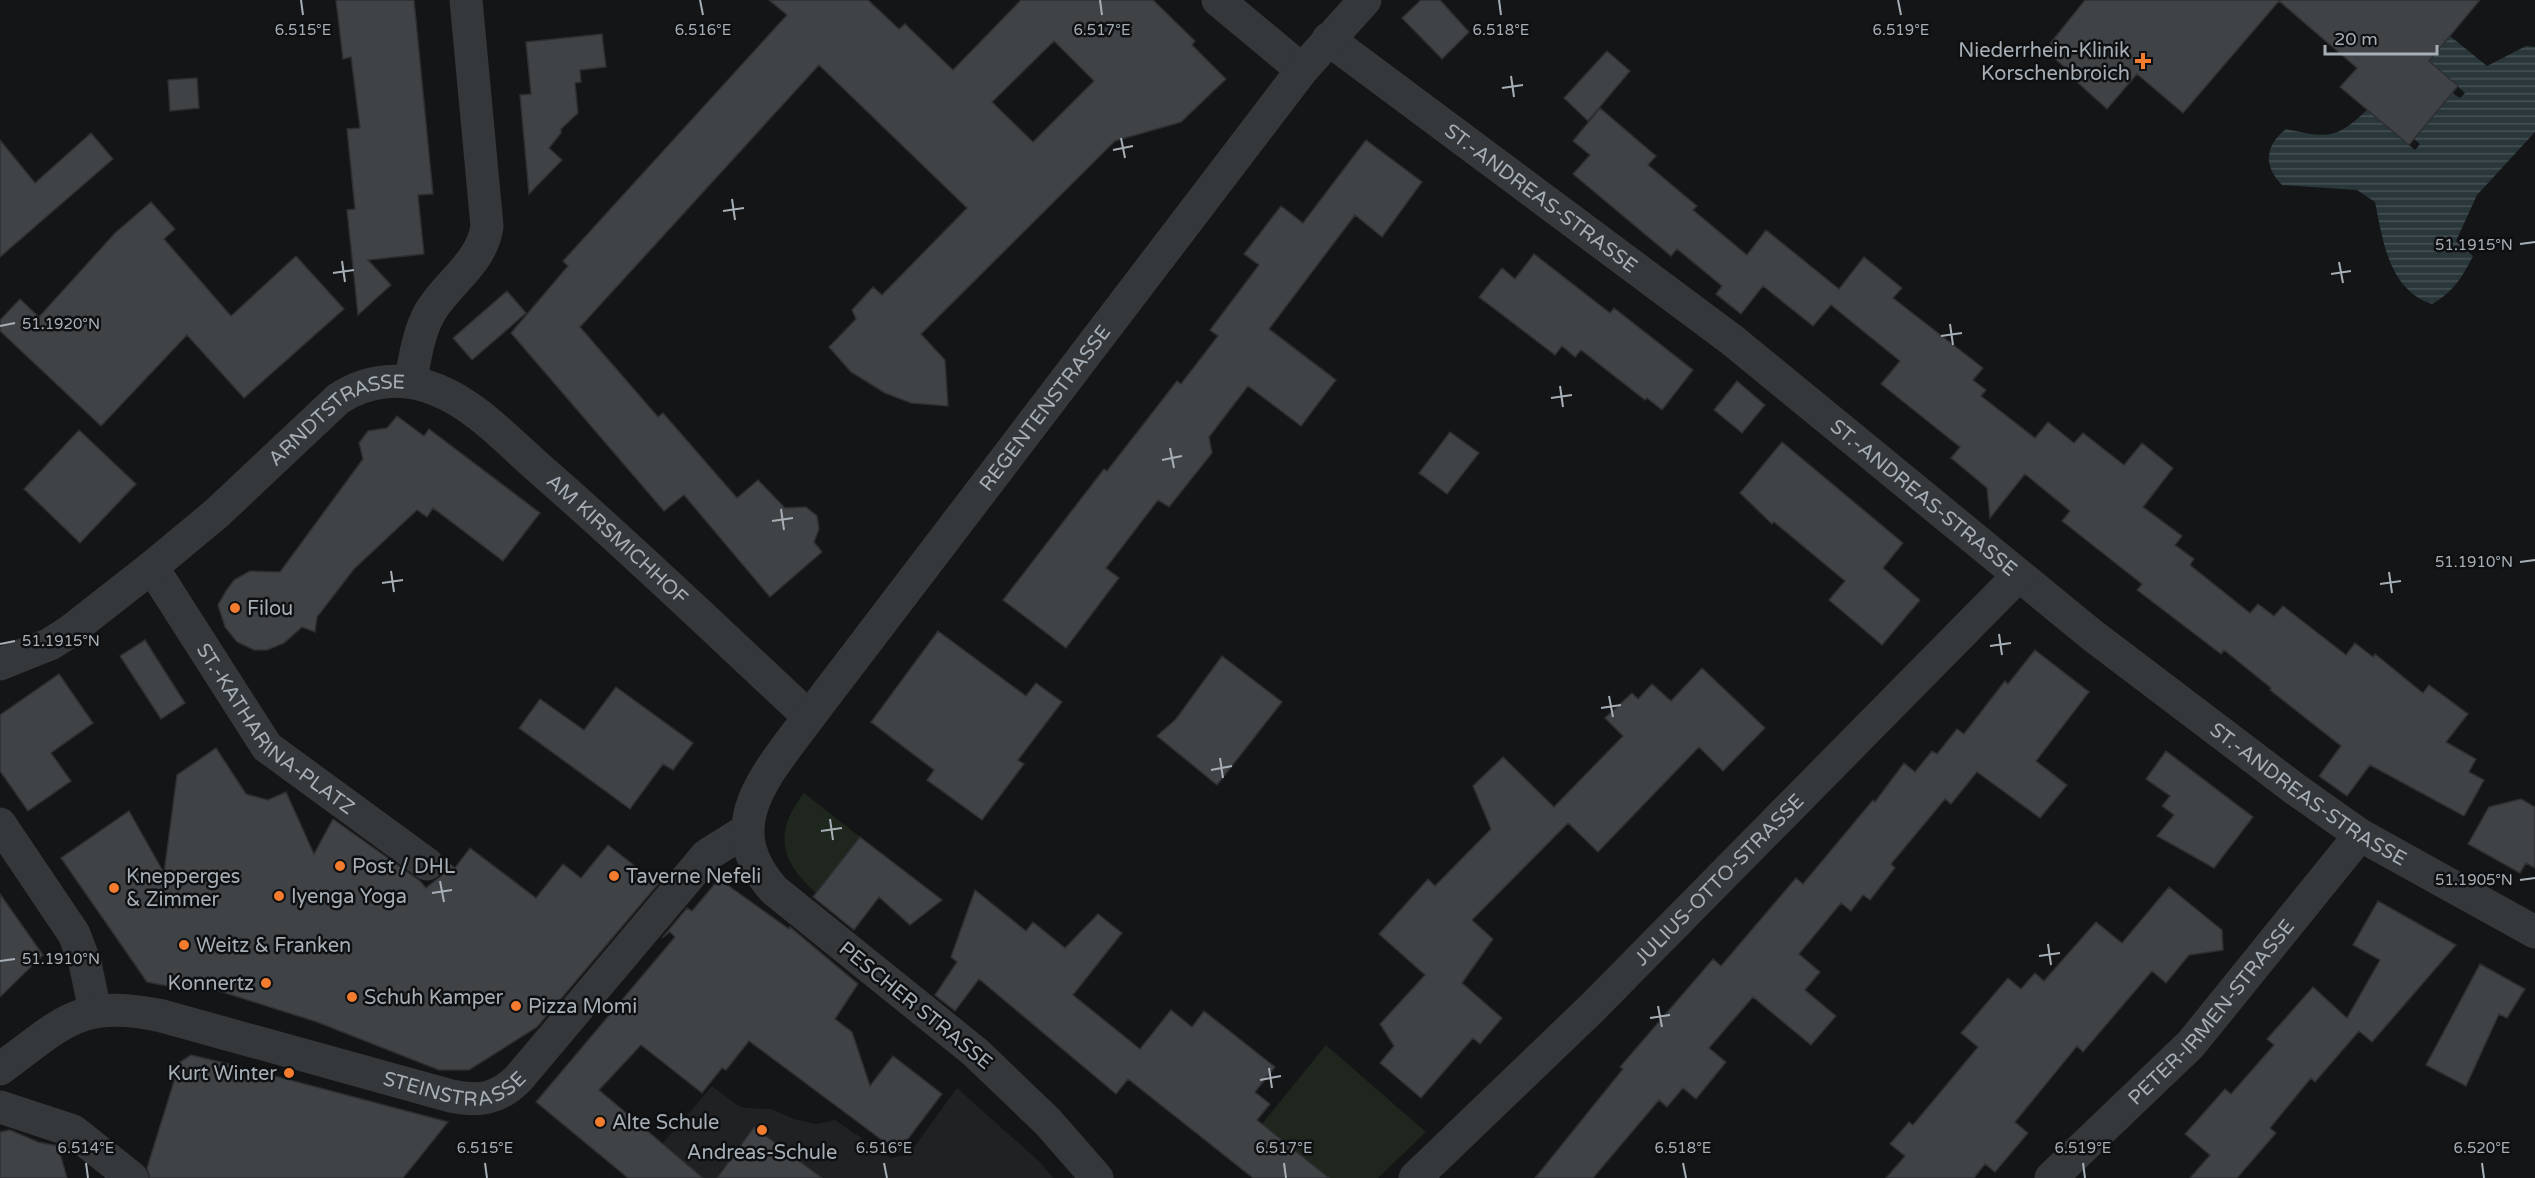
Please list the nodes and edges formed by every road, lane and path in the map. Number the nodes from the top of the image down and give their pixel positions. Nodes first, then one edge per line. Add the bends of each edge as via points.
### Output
1 (466, 0) edge
2 (1218, 0) edge
3 (1365, 0) edge
4 (1328, 39) junction
5 (1302, 70) junction
6 (410, 382) junction
7 (152, 567) junction
8 (2018, 576) junction
9 (0, 664) edge
10 (809, 717) junction
11 (0, 824) edge
12 (747, 830) junction
13 (2360, 835) junction
14 (427, 864) dead end
15 (2535, 932) edge
16 (95, 1011) junction
17 (0, 1069) edge
18 (0, 1107) edge
19 (132, 1178) edge
20 (1097, 1178) edge
21 (1415, 1178) edge
22 (2051, 1178) edge

1 - 6 street, ARNDTSTRASSE via 487,231 476,257 428,316
2 - 5 street
3 - 4 street, REGENTENSTRASSE
4 - 5 street, REGENTENSTRASSE
4 - 8 street, ST.-ANDREAS-STRASSE via 1732,340
5 - 10 street, REGENTENSTRASSE
6 - 7 street, ARNDTSTRASSE via 377,382 338,399 217,513
6 - 10 street, AM KIRSMICHHOF via 435,389 465,405 594,516
7 - 9 street, ARNDTSTRASSE via 69,632
7 - 14 street, ST.-KATHARINA-PLATZ via 267,747
8 - 13 street, ST.-ANDREAS-STRASSE
8 - 21 street, JULIUS-OTTO-STRASSE via 1585,1015
10 - 12 street, REGENTENSTRASSE via 752,803
11 - 16 street via 74,934
12 - 16 street, STEINSTRASSE via 707,855 518,1079 493,1098 451,1096 139,1011
12 - 20 street, PESCHER STRASSE via 754,860 774,890 975,1052 1048,1122
13 - 15 street, ST.-ANDREAS-STRASSE
13 - 22 street, PETER-IRMEN-STRASSE via 2191,1044
16 - 17 street, STEINSTRASSE via 64,1023
18 - 19 street via 73,1131

